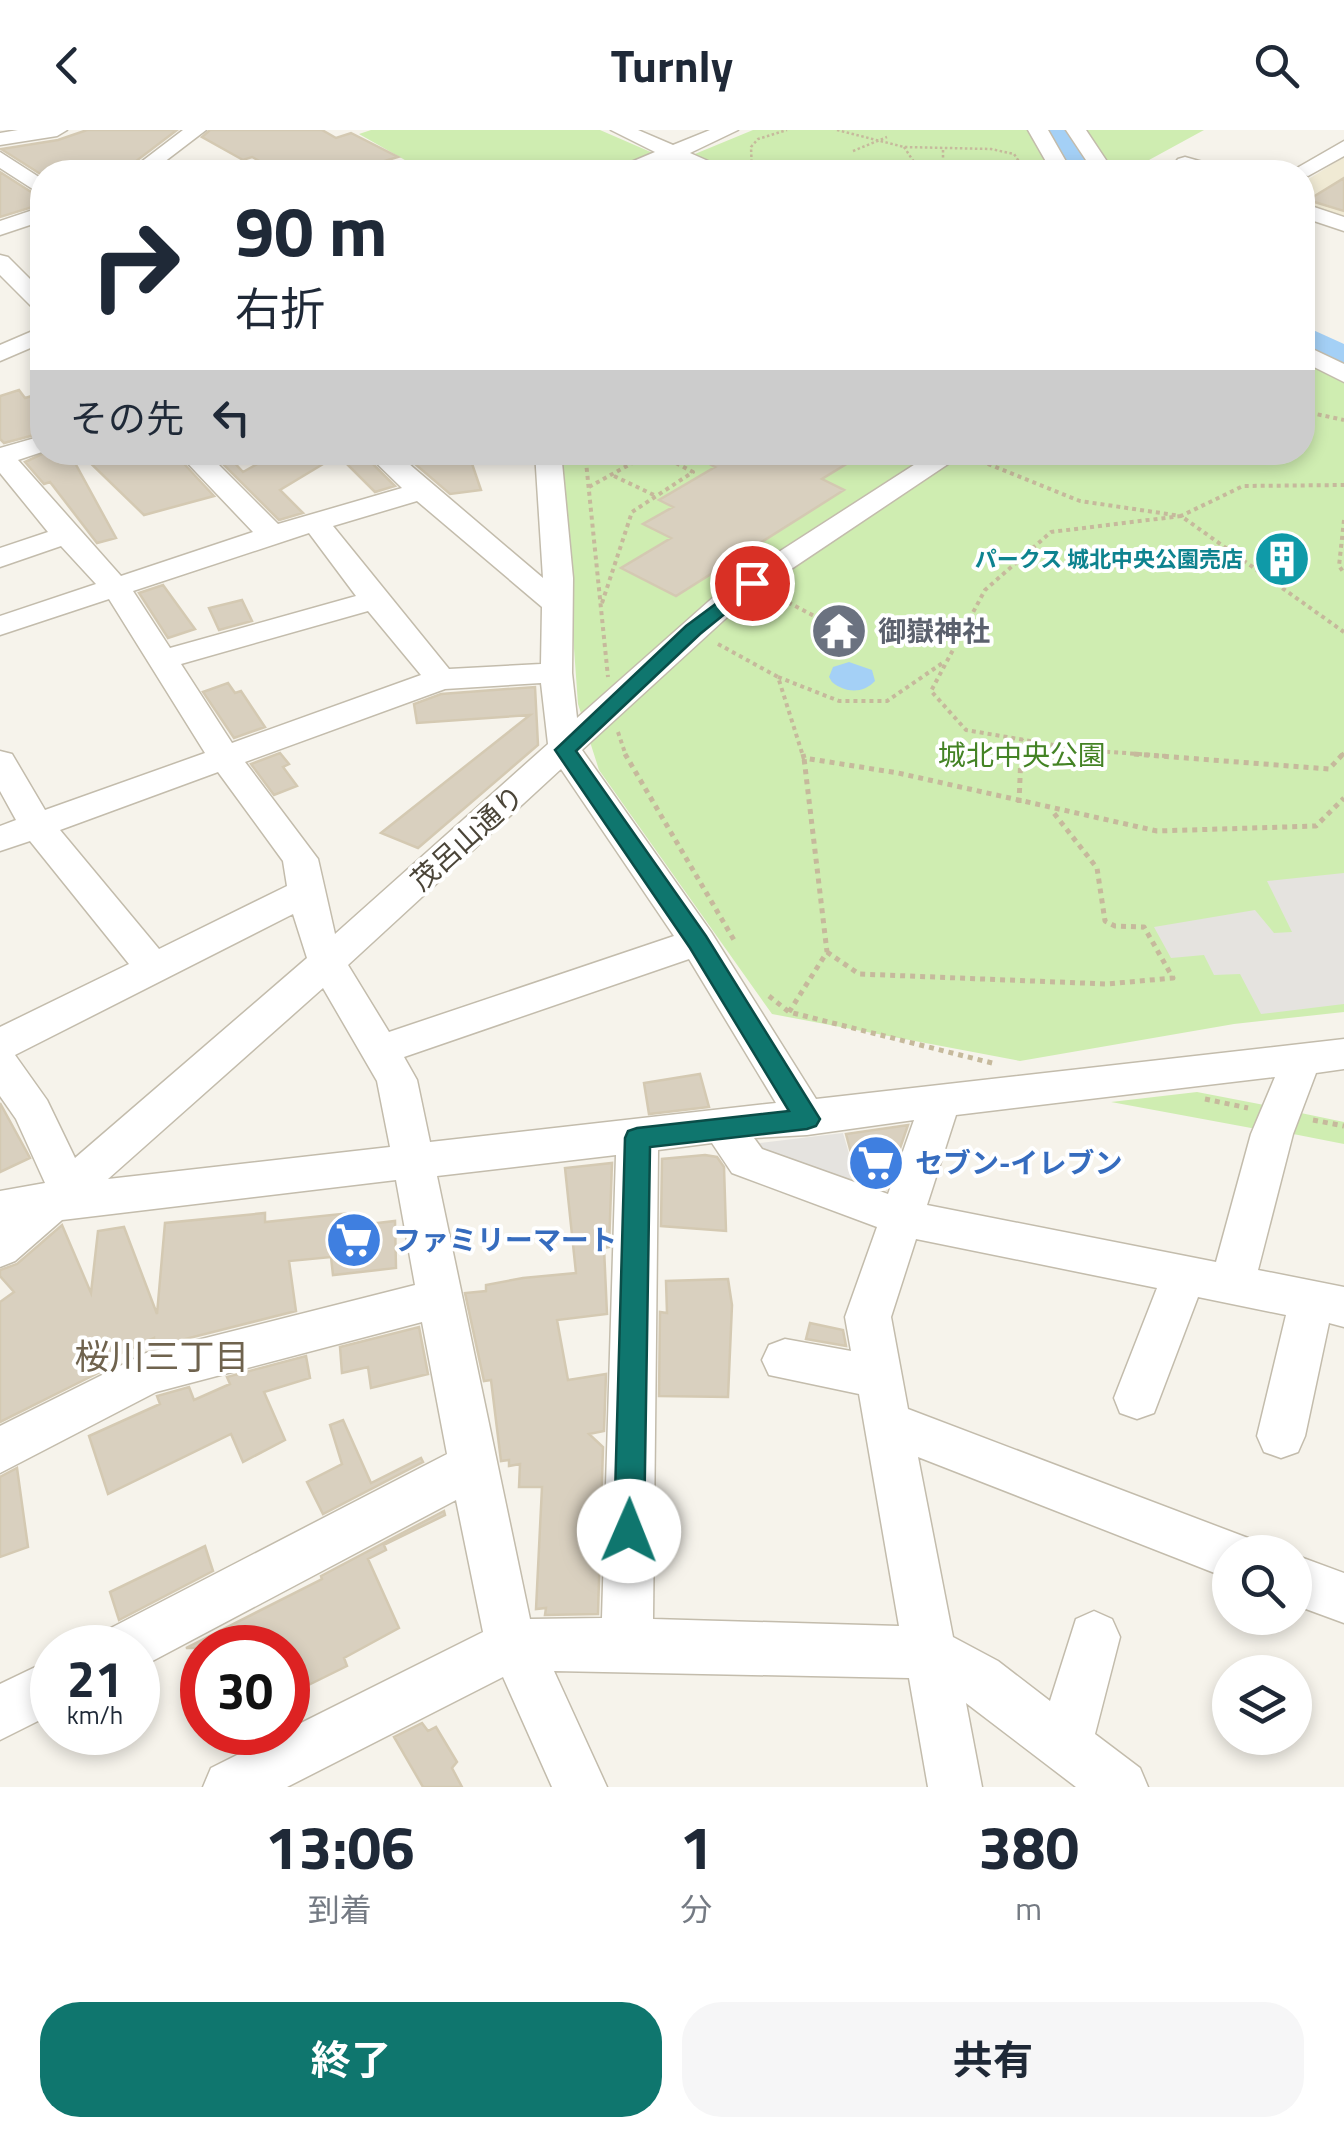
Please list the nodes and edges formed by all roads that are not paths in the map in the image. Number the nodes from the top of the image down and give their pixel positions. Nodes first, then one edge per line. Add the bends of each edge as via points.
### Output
1 (57, 130) edge
2 (621, 130) edge
3 (728, 130) edge
4 (1038, 130) edge
5 (1076, 130) edge
6 (185, 133) edge
7 (0, 139) edge
8 (1344, 146) edge
9 (674, 152) junction
10 (0, 158) edge
11 (152, 160) edge
12 (654, 160) edge
13 (691, 160) edge
14 (1055, 160) edge
15 (1096, 160) edge
16 (1315, 164) edge
17 (30, 180) edge
18 (1315, 214) edge
19 (30, 218) edge
20 (1344, 224) edge
21 (0, 228) edge
22 (6, 275) edge
23 (30, 294) edge
24 (30, 340) edge
25 (0, 354) edge
26 (1315, 359) edge
27 (1344, 374) edge
28 (30, 448) edge
29 (0, 457) edge
30 (210, 465) edge
31 (393, 465) edge
32 (549, 465) edge
33 (932, 465) edge
34 (422, 491) junction
35 (315, 522) junction
36 (272, 535) junction
37 (66, 536) junction
38 (0, 558) edge
39 (117, 589) junction
40 (375, 600) junction
41 (554, 602) junction
42 (0, 626) edge
43 (162, 660) junction
44 (556, 672) junction
45 (441, 679) junction
46 (565, 750) junction
47 (224, 758) junction
48 (0, 762) edge
49 (37, 826) junction
50 (0, 839) edge
51 (306, 892) junction
52 (698, 942) junction
53 (327, 962) junction
54 (153, 968) junction
55 (0, 1045) edge
56 (380, 1050) junction
57 (1344, 1054) edge
58 (1294, 1060) junction
59 (0, 1065) edge
60 (940, 1103) junction
61 (807, 1119) junction
62 (724, 1128) junction
63 (637, 1138) junction
64 (414, 1163) junction
65 (60, 1195) junction
66 (0, 1209) edge
67 (903, 1218) junction
68 (0, 1248) edge
69 (1184, 1276) junction
70 (1232, 1285) junction
71 (440, 1298) junction
72 (1328, 1304) edge
73 (785, 1360) dead end
74 (1137, 1398) dead end
75 (883, 1400) junction
76 (1281, 1436) dead end
77 (0, 1451) edge
78 (472, 1466) junction
79 (1212, 1546) edge
80 (1312, 1586) edge
81 (1344, 1598) edge
82 (160, 1630) edge
83 (1094, 1637) dead end
84 (627, 1644) junction
85 (512, 1645) junction
86 (930, 1652) junction
87 (30, 1697) edge
88 (0, 1713) edge
89 (1065, 1745) junction
90 (230, 1787) edge
91 (580, 1787) edge
92 (954, 1787) edge
93 (1120, 1787) edge

1 - 7 street
2 - 9 street
3 - 9 street
4 - 14 street
5 - 15 street
6 - 11 street
8 - 16 street
9 - 12 street
9 - 13 street
10 - 17 street
18 - 20 street
19 - 21 street
22 - 23 street
24 - 25 street
26 - 27 street
28 - 29 street
29 - 37 street
30 - 36 street
31 - 34 street
32 - 41 street
33 - 46 street, 茂呂山通り via 752,583
34 - 35 street
34 - 41 street
35 - 36 street
35 - 40 street
36 - 39 street
37 - 38 street
37 - 39 street
39 - 42 street
39 - 43 street
40 - 43 street
40 - 45 street
41 - 44 street
43 - 47 street
44 - 45 street
44 - 46 street
45 - 47 street
46 - 52 street
46 - 53 street, 茂呂山通り
47 - 49 street
47 - 51 street via 300,859
48 - 49 street
49 - 50 street
49 - 54 street
51 - 53 street
51 - 54 street
52 - 56 street
52 - 61 street
53 - 56 street
53 - 65 street, 茂呂山通り
54 - 55 street
56 - 64 street via 398,1080
57 - 58 street
58 - 60 street
58 - 70 street via 1296,1074 1272,1134
59 - 65 street via 33,1111
60 - 61 street
60 - 67 street
61 - 62 street
62 - 63 street
62 - 67 street via 747,1161
63 - 64 street
63 - 84 street
64 - 65 street
64 - 71 street
65 - 66 street
65 - 68 street, 茂呂山通り
67 - 69 street
67 - 75 street via 868,1317
69 - 70 street
69 - 74 street
70 - 72 street
71 - 77 street via 146,1374
71 - 78 street
72 - 76 street
73 - 75 street
75 - 79 street
75 - 86 street
78 - 82 street
78 - 85 street
80 - 81 street
83 - 89 street
84 - 85 street
84 - 86 street
85 - 90 street
85 - 91 street
86 - 89 street
86 - 92 street
87 - 88 street
89 - 93 street

